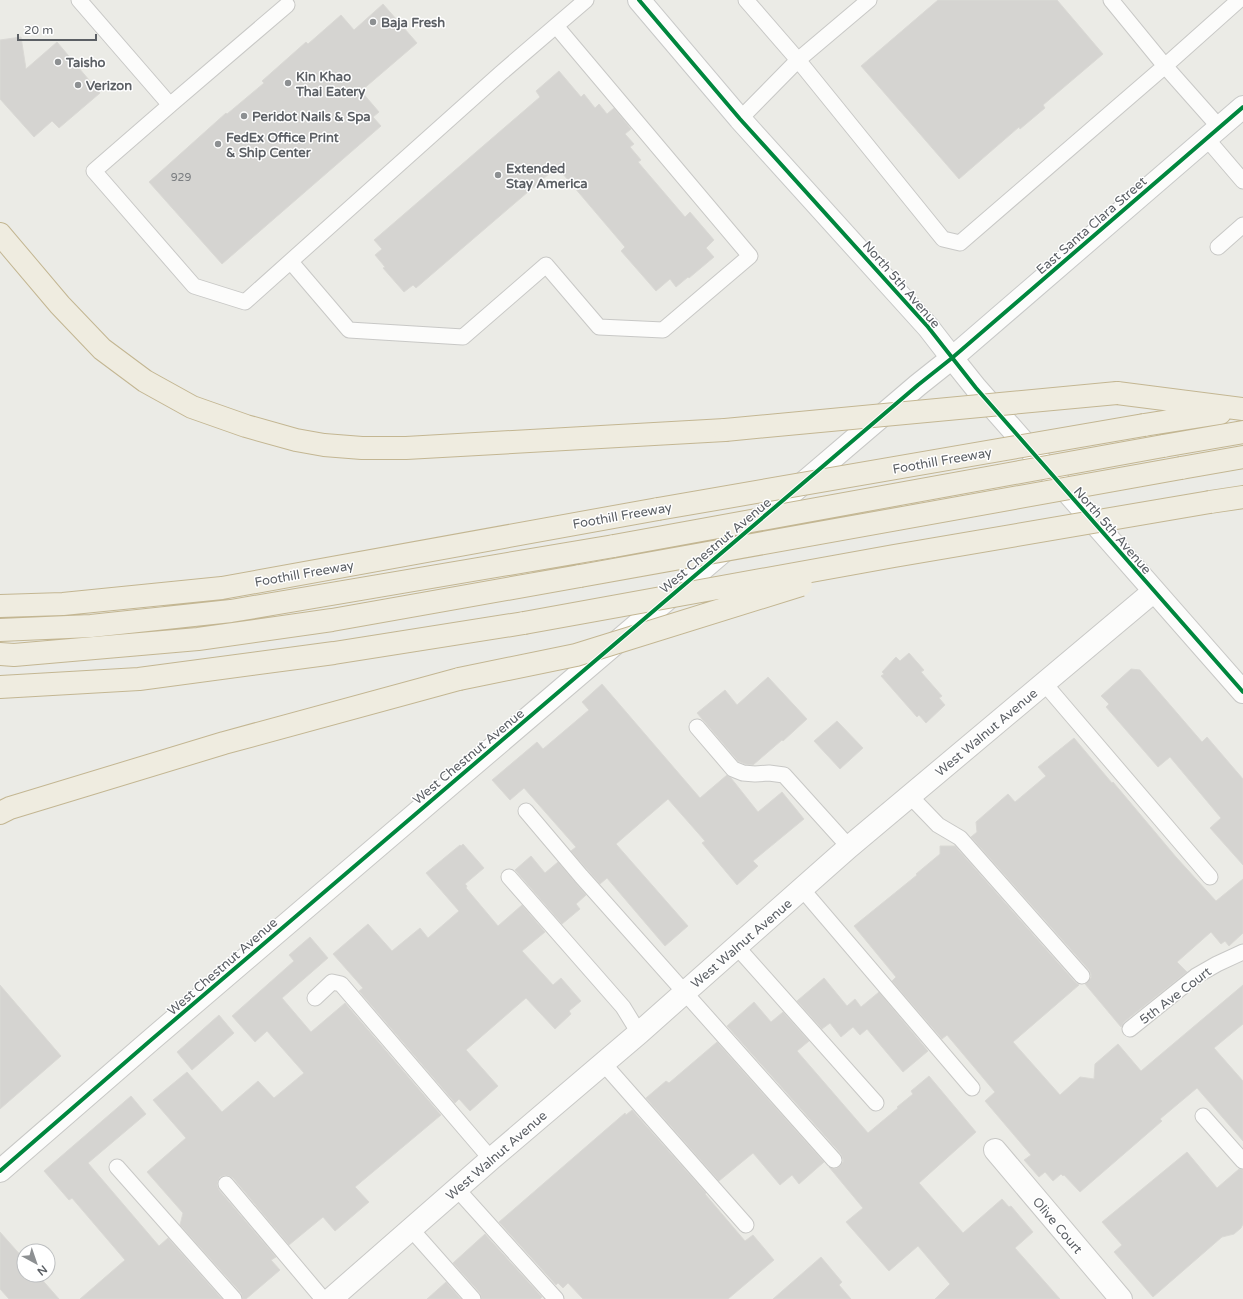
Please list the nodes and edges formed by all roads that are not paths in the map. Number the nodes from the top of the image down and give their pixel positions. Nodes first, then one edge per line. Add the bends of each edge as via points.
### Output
1 (79, 0) edge
2 (586, 0) edge
3 (639, 0) edge
4 (869, 0) edge
5 (1111, 0) edge
6 (1239, 0) edge
7 (748, 1) edge
8 (287, 2) edge
9 (556, 26) junction
10 (798, 60) junction
11 (1165, 66) junction
12 (170, 105) junction
13 (1243, 107) edge
14 (740, 119) junction
15 (1213, 134) junction
16 (1243, 181) edge
17 (1243, 225) edge
18 (0, 234) edge
19 (1218, 247) dead end
20 (291, 262) junction
21 (952, 358) junction
22 (1243, 409) edge
23 (1243, 432) edge
24 (1243, 457) edge
25 (1243, 497) edge
26 (894, 556) junction
27 (1154, 591) junction
28 (0, 606) edge
29 (0, 630) edge
30 (0, 654) edge
31 (1044, 683) junction
32 (0, 687) edge
33 (1243, 692) edge
34 (697, 727) dead end
35 (910, 796) junction
36 (526, 811) dead end
37 (0, 813) edge
38 (849, 847) junction
39 (1210, 877) dead end
40 (509, 878) dead end
41 (802, 889) junction
42 (737, 947) junction
43 (1243, 952) edge
44 (1082, 976) dead end
45 (685, 992) junction
46 (314, 998) dead end
47 (1130, 1029) dead end
48 (639, 1033) junction
49 (603, 1063) junction
50 (972, 1088) dead end
51 (876, 1103) dead end
52 (1204, 1116) dead end
53 (995, 1150) dead end
54 (491, 1159) junction
55 (834, 1160) dead end
56 (1243, 1161) edge
57 (117, 1166) dead end
58 (0, 1171) edge
59 (226, 1184) dead end
60 (457, 1189) junction
61 (746, 1225) dead end
62 (411, 1228) junction
63 (234, 1299) edge
64 (324, 1299) edge
65 (331, 1299) edge
66 (473, 1299) edge
67 (556, 1299) edge
68 (1121, 1299) edge

1 - 12 lane
2 - 9 lane
3 - 14 street, North 5th Avenue
4 - 10 lane
5 - 11 lane
6 - 11 lane
7 - 10 lane
8 - 12 lane
9 - 20 lane
9 - 20 lane via 750,256 663,330 599,327 546,265 463,337 349,330
10 - 11 lane via 943,239 960,243
10 - 14 lane
11 - 15 lane
12 - 20 lane via 94,171 194,286 245,302
13 - 15 street, East Santa Clara Street
14 - 21 street, North 5th Avenue via 928,327
15 - 16 lane
15 - 21 street, East Santa Clara Street
17 - 19 lane
18 - 22 highway, bridge via 60,305 102,349 145,381 192,407 246,426 324,445 406,448 725,430 1117,393
21 - 27 street, North 5th Avenue
21 - 58 street, West Chestnut Avenue
22 - 28 highway, Foothill Freeway, bridge via 658,509 222,588 63,604
23 - 29 highway, bridge via 614,546 231,611 91,626
24 - 30 highway, bridge via 332,620 206,638 14,655
25 - 26 highway, bridge
26 - 32 highway, bridge via 524,623 334,653 139,679
26 - 37 highway, bridge via 576,655 458,679 224,743
27 - 31 street, West Walnut Avenue
27 - 33 street, North 5th Avenue
31 - 35 street, West Walnut Avenue
31 - 39 lane
34 - 38 lane via 734,769 755,774 784,775
35 - 38 street, West Walnut Avenue
35 - 44 lane via 938,825 960,838
36 - 45 lane
38 - 41 street, West Walnut Avenue
40 - 48 lane via 623,1007
41 - 42 street, West Walnut Avenue
41 - 50 lane
42 - 45 street, West Walnut Avenue
42 - 51 lane
43 - 47 lane, 5th Ave Court via 1196,976
45 - 48 street, West Walnut Avenue
45 - 55 lane
46 - 54 lane via 332,982 341,984
48 - 49 street, West Walnut Avenue
49 - 54 street, West Walnut Avenue
49 - 61 lane
52 - 56 lane
53 - 68 street, Olive Court
54 - 60 street, West Walnut Avenue
57 - 63 lane
59 - 64 lane
60 - 62 street, West Walnut Avenue
60 - 67 lane
62 - 65 street, West Walnut Avenue
62 - 66 lane

